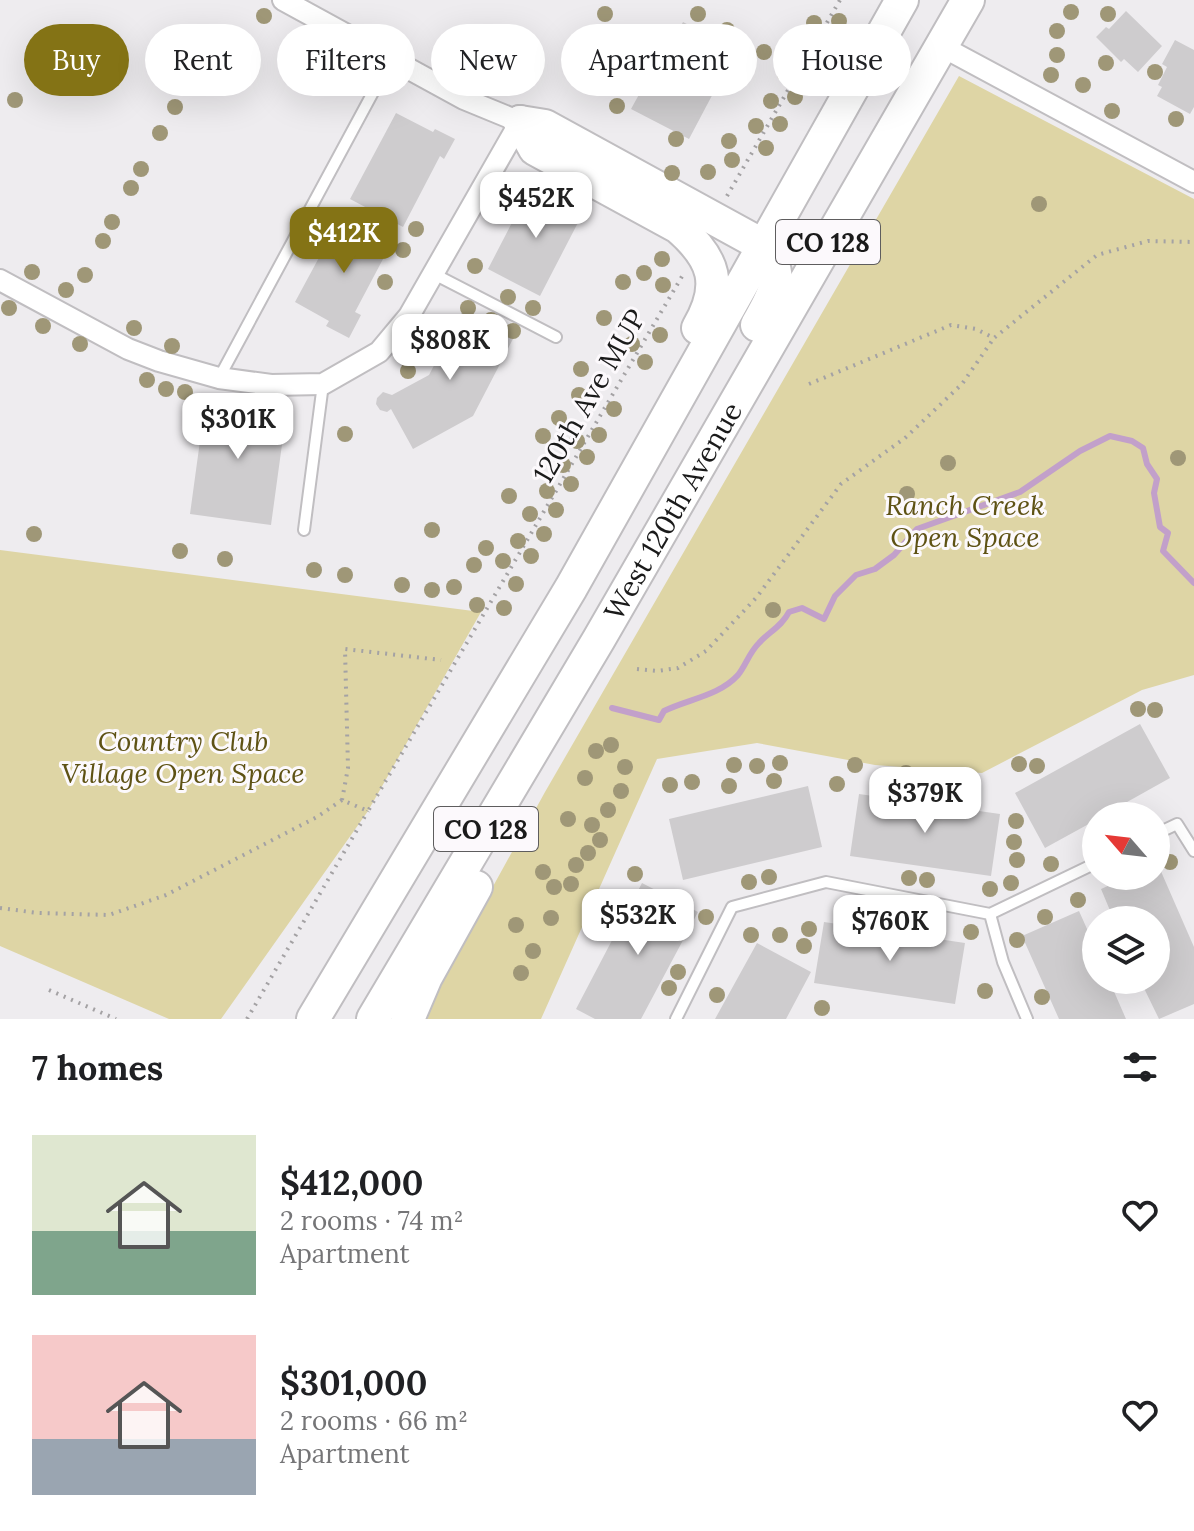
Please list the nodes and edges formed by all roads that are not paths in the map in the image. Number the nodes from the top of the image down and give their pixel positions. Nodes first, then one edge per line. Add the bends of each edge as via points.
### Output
1 (283, 0) edge
2 (902, 0) edge
3 (968, 0) edge
4 (327, 24) edge
5 (941, 46) junction
6 (415, 72) edge
7 (371, 96) edge
8 (520, 122) junction
9 (1194, 182) edge
10 (764, 246) junction
11 (434, 274) junction
12 (0, 280) edge
13 (556, 337) dead end
14 (219, 378) junction
15 (323, 384) junction
16 (304, 530) dead end
17 (645, 558) junction
18 (571, 588) junction
19 (599, 639) junction
20 (1170, 827) edge
21 (1194, 851) edge
22 (1082, 870) edge
23 (990, 914) junction
24 (348, 961) junction
25 (289, 1019) edge
26 (313, 1019) edge
27 (373, 1019) edge
28 (408, 1019) edge
29 (676, 1019) edge
30 (1027, 1019) edge

1 - 4 street
2 - 10 main road, West 120th Avenue / CO 128
3 - 5 main road, West 120th Avenue / CO 128
5 - 9 street
5 - 17 main road, West 120th Avenue / CO 128
6 - 8 street
7 - 14 lane
8 - 10 main road via 545,126
8 - 11 street
8 - 18 main road via 535,149 678,227 699,249 714,293 595,508
10 - 17 main road via 776,270 774,294 676,464
10 - 18 main road, West 120th Avenue / CO 128
11 - 13 lane
11 - 15 street via 379,352
12 - 14 street via 128,349
14 - 15 street
15 - 16 lane
17 - 19 main road, West 120th Avenue / CO 128
18 - 24 main road, West 120th Avenue / CO 128
19 - 27 main road, West 120th Avenue / CO 128
19 - 28 main road via 553,747
20 - 21 lane via 1177,824
22 - 23 lane
23 - 29 lane via 826,882 732,907
23 - 30 lane
24 - 25 main road
24 - 26 main road, West 120th Avenue / CO 128

